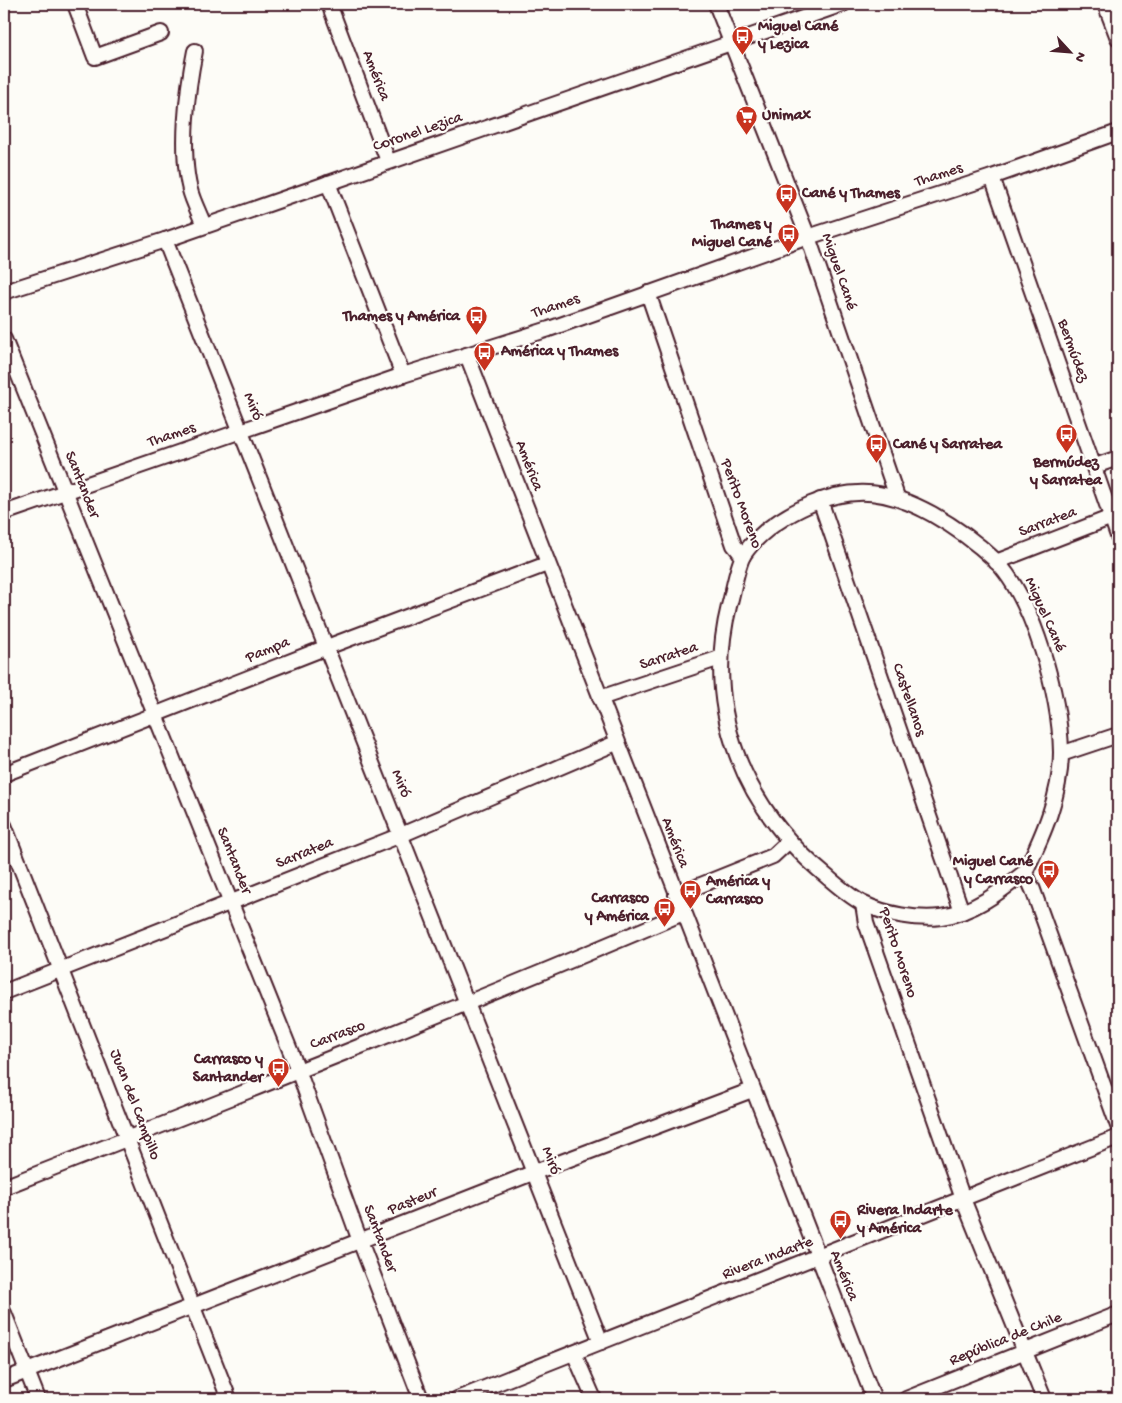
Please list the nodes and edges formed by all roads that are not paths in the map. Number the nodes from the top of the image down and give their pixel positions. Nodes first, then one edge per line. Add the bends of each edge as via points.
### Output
1 (75, 4) edge
2 (329, 4) edge
3 (716, 4) edge
4 (843, 4) edge
5 (1105, 4) edge
6 (161, 33) dead end
7 (1118, 38) edge
8 (731, 42) junction
9 (194, 51) dead end
10 (1118, 132) edge
11 (388, 161) junction
12 (992, 177) junction
13 (328, 182) junction
14 (204, 226) junction
15 (808, 237) junction
16 (165, 240) junction
17 (4, 292) edge
18 (648, 294) junction
19 (4, 339) edge
20 (467, 355) junction
21 (404, 375) junction
22 (242, 430) junction
23 (1118, 458) edge
24 (1094, 466) junction
25 (65, 492) junction
26 (897, 497) junction
27 (820, 500) junction
28 (4, 513) edge
29 (1112, 517) junction
30 (1118, 536) edge
31 (743, 556) junction
32 (996, 562) junction
33 (547, 564) junction
34 (327, 647) junction
35 (720, 658) junction
36 (600, 698) junction
37 (154, 716) junction
38 (1118, 735) edge
39 (616, 743) junction
40 (1061, 754) junction
41 (4, 774) edge
42 (4, 825) edge
43 (401, 835) junction
44 (788, 842) junction
45 (1025, 872) junction
46 (676, 895) junction
47 (231, 903) junction
48 (863, 904) junction
49 (962, 912) junction
50 (683, 913) junction
51 (62, 969) junction
52 (4, 992) edge
53 (469, 1004) junction
54 (298, 1070) junction
55 (752, 1090) junction
56 (1118, 1126) edge
57 (1118, 1137) edge
58 (128, 1138) junction
59 (535, 1172) junction
60 (4, 1187) edge
61 (963, 1199) junction
62 (360, 1241) junction
63 (817, 1258) junction
64 (194, 1307) junction
65 (4, 1313) edge
66 (1118, 1314) edge
67 (601, 1342) junction
68 (1025, 1350) junction
69 (574, 1353) junction
70 (27, 1371) junction
71 (4, 1380) edge
72 (38, 1399) edge
73 (229, 1399) edge
74 (422, 1399) edge
75 (457, 1399) edge
76 (594, 1399) edge
77 (874, 1399) edge
78 (906, 1399) edge
79 (1044, 1399) edge

1 - 6 street via 95,56
2 - 11 street, América
3 - 8 street, Miguel Cané
4 - 8 street, Coronel Lezica
5 - 7 street
8 - 11 street, Coronel Lezica
8 - 15 street, Miguel Cané
9 - 14 street via 186,115 188,165 190,190
10 - 12 street, Thames
11 - 13 street, Coronel Lezica
12 - 15 street, Thames
12 - 24 street, Bermúdez
13 - 14 street, Coronel Lezica
13 - 21 street
14 - 16 street, Coronel Lezica
15 - 18 street, Thames
15 - 26 street, Miguel Cané
16 - 17 street, Coronel Lezica
16 - 22 street, Miró
18 - 20 street, Thames
18 - 31 street, Perito Moreno via 734,544
19 - 25 street, Santander
20 - 21 street, Thames
20 - 33 street, América
21 - 22 street, Thames
22 - 25 street, Thames
22 - 34 street, Miró
23 - 24 street
24 - 29 street, Bermúdez
25 - 28 street, Thames
25 - 37 street, Santander
26 - 27 street via 874,492 850,493
26 - 32 street, Miguel Cané via 958,529
27 - 31 street via 787,514
27 - 49 street, Castellanos
29 - 30 street, Bermúdez
29 - 32 street, Sarratea
31 - 35 street, Perito Moreno via 724,626
32 - 40 street, Miguel Cané via 1022,601 1040,645 1054,694
33 - 34 street, Pampa
33 - 36 street, América
34 - 37 street, Pampa
34 - 43 street, Miró
35 - 36 street, Sarratea
35 - 44 street, Perito Moreno via 724,713 743,771 760,803
36 - 39 street, América
37 - 41 street, Pampa
37 - 47 street, Santander
38 - 40 street
39 - 43 street, Sarratea
39 - 46 street, América
40 - 45 street, Miguel Cané via 1053,806
42 - 51 street, Juan del Campillo
43 - 47 street, Sarratea
43 - 53 street, Miró
44 - 46 street via 773,856
44 - 48 street, Perito Moreno via 831,881
45 - 49 street via 992,897
45 - 56 street
46 - 50 street, América
47 - 51 street, Sarratea
47 - 54 street, Santander
48 - 49 street via 928,918
48 - 61 street, Perito Moreno via 866,923
50 - 53 street, Carrasco
50 - 55 street, América
51 - 52 street, Sarratea
51 - 58 street, Juan del Campillo
53 - 54 street, Carrasco
53 - 59 street, Miró
54 - 58 street, Carrasco
54 - 62 street, Santander
55 - 59 street, Pasteur
55 - 63 street, América
57 - 61 street, Rivera Indarte
58 - 60 street, Carrasco
58 - 64 street, Juan del Campillo
59 - 62 street, Pasteur
59 - 67 street, Miró
61 - 63 street, Rivera Indarte
61 - 68 street, Perito Moreno
62 - 64 street, Pasteur
62 - 74 street, Santander
63 - 67 street, Rivera Indarte
63 - 77 street, América
64 - 70 street, Pasteur
64 - 73 street, Juan del Campillo
65 - 70 street
66 - 68 street, República de Chile
67 - 69 street, Rivera Indarte
68 - 78 street, República de Chile
68 - 79 street, Perito Moreno
69 - 75 street, Rivera Indarte
69 - 76 street
70 - 71 street, Pasteur
70 - 72 street

